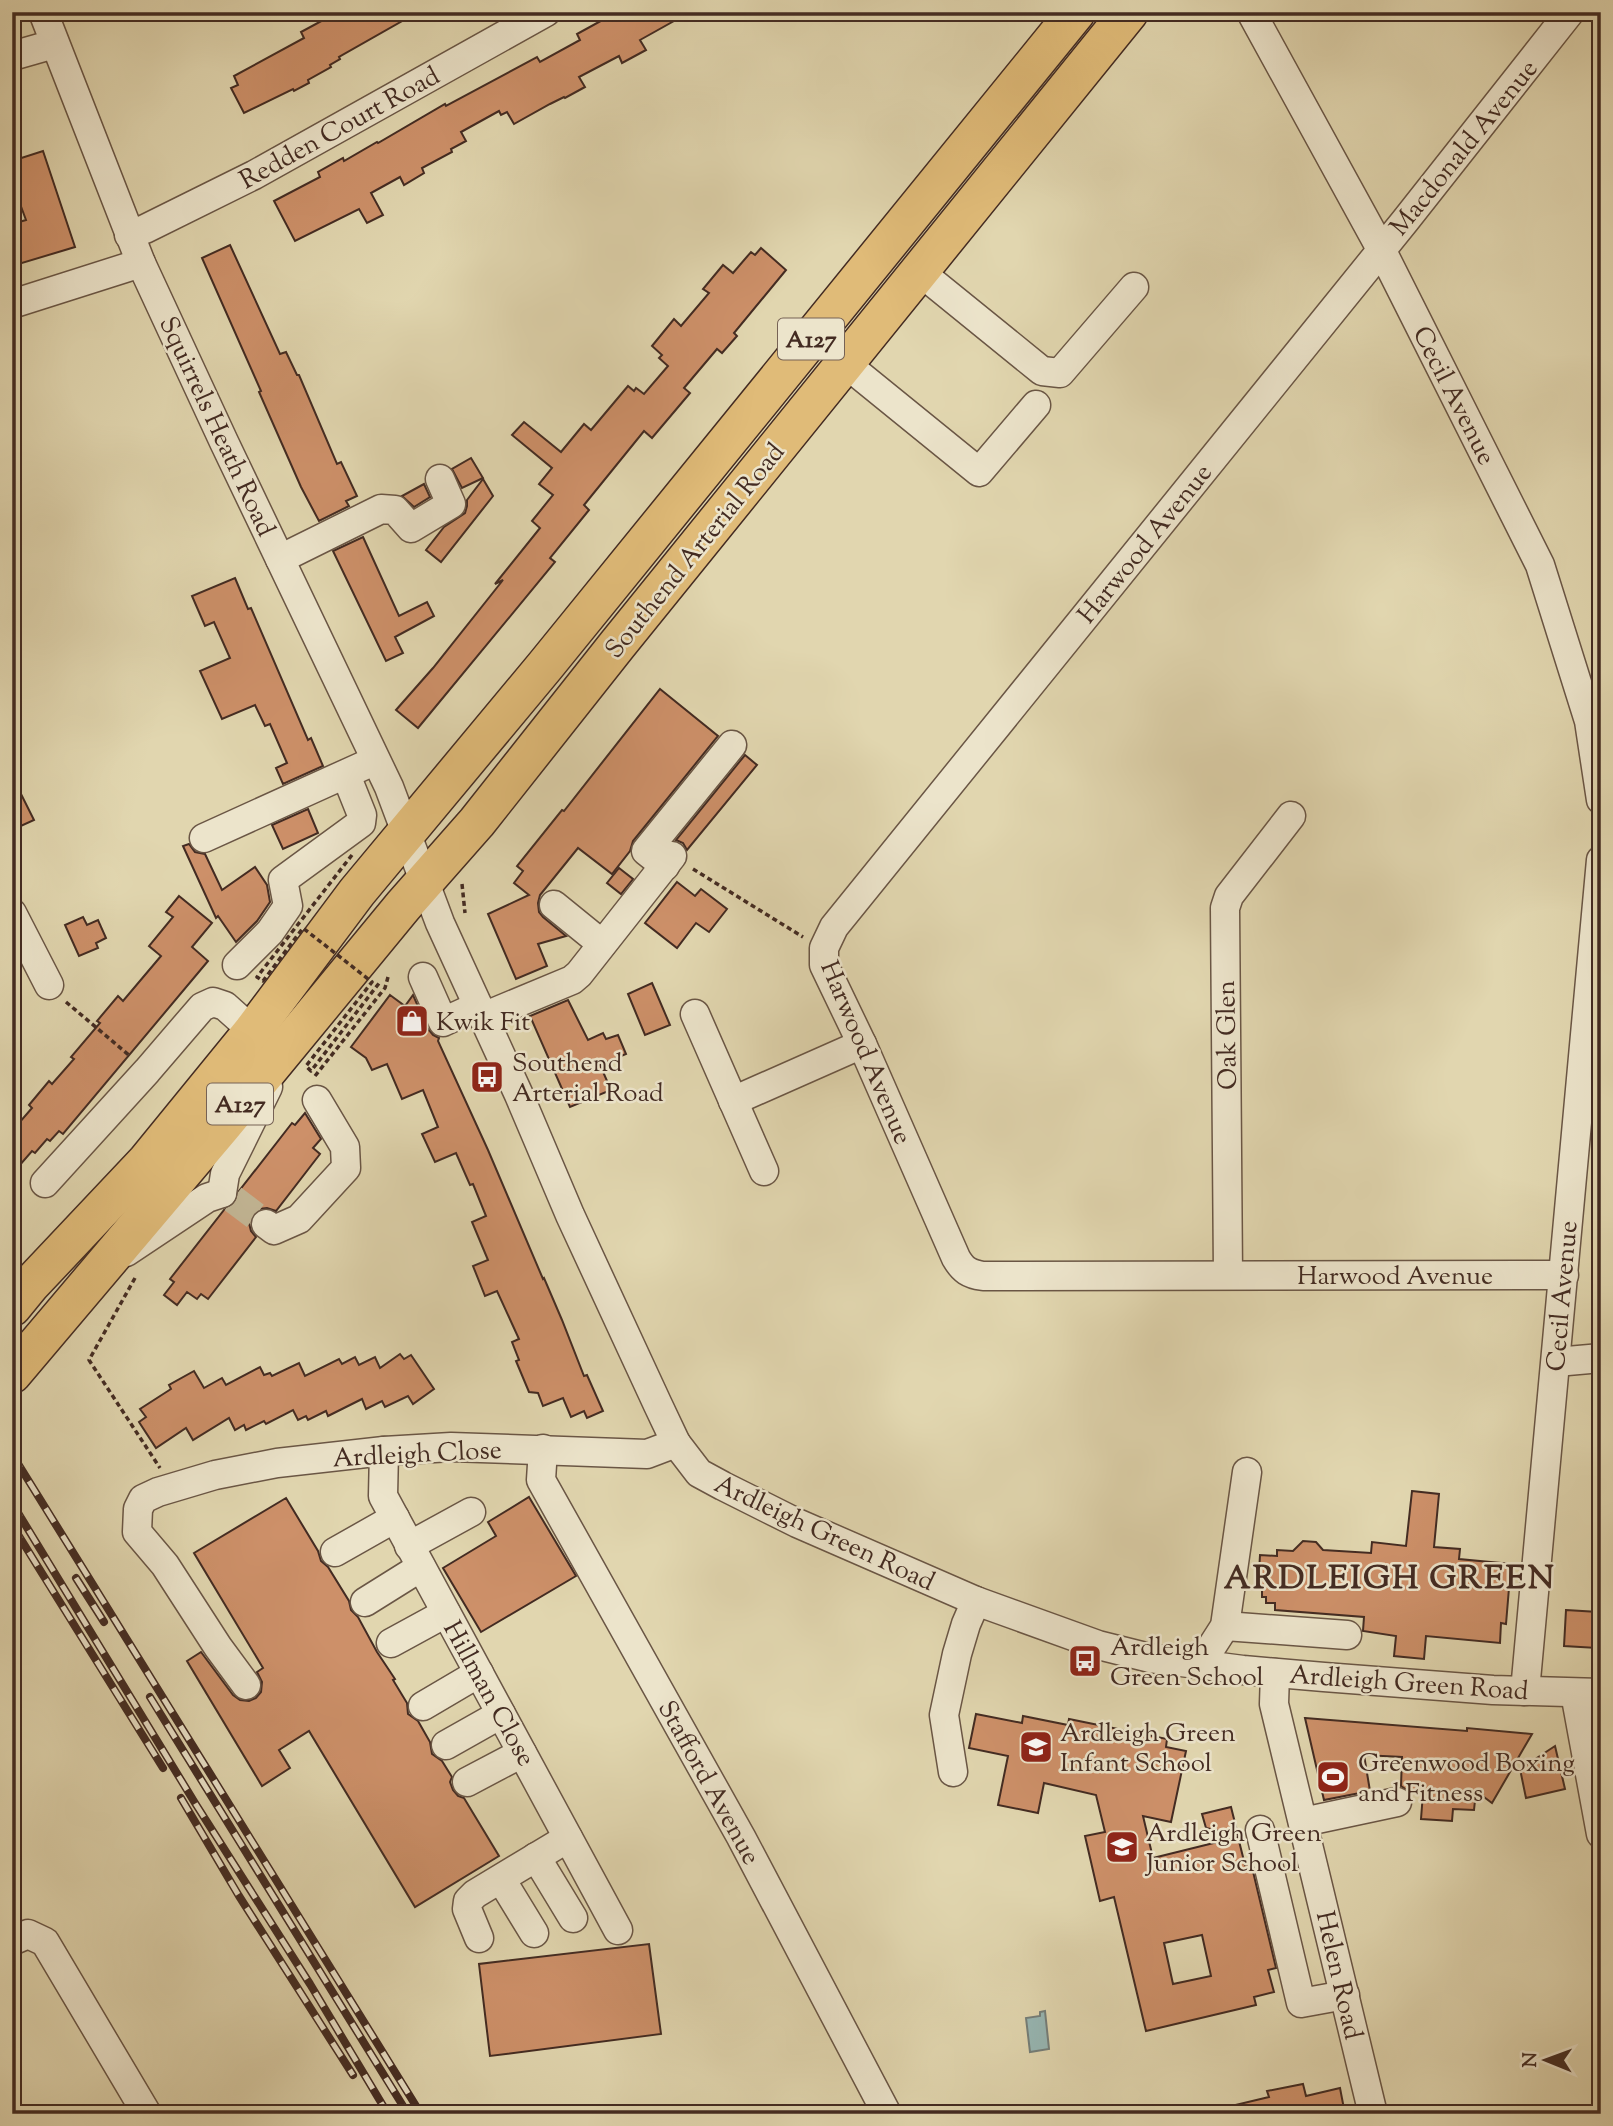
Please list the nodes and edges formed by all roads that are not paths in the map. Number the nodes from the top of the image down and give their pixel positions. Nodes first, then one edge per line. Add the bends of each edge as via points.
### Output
1 (43, 12) edge
2 (546, 12) edge
3 (1076, 12) edge
4 (1129, 12) edge
5 (1251, 12) edge
6 (1570, 12) edge
7 (54, 44) junction
8 (12, 56) edge
9 (129, 235) junction
10 (1381, 249) junction
11 (141, 263) junction
12 (920, 272) junction
13 (1134, 286) dead end
14 (12, 304) edge
15 (846, 364) junction
16 (1036, 405) dead end
17 (440, 479) dead end
18 (280, 559) junction
19 (732, 745) dead end
20 (535, 749) junction
21 (375, 761) junction
22 (346, 775) junction
23 (1601, 800) edge
24 (1291, 816) dead end
25 (407, 834) junction
26 (204, 838) dead end
27 (1601, 860) edge
28 (425, 882) junction
29 (554, 905) dead end
30 (12, 913) edge
31 (602, 944) junction
32 (237, 965) dead end
33 (295, 976) junction
34 (422, 976) dead end
35 (49, 985) road end
36 (481, 1011) junction
37 (695, 1014) dead end
38 (253, 1031) junction
39 (862, 1044) junction
40 (287, 1047) junction
41 (317, 1100) dead end
42 (733, 1101) junction
43 (764, 1171) dead end
44 (45, 1183) dead end
45 (266, 1224) tunnel mouth
46 (121, 1268) junction
47 (1228, 1275) junction
48 (1563, 1275) junction
49 (21, 1296) edge
50 (1601, 1358) edge
51 (1556, 1362) junction
52 (12, 1374) edge
53 (676, 1443) junction
54 (543, 1449) junction
55 (384, 1451) junction
56 (1247, 1472) dead end
57 (471, 1512) dead end
58 (395, 1518) junction
59 (335, 1552) dead end
60 (415, 1557) junction
61 (976, 1601) junction
62 (365, 1602) dead end
63 (446, 1613) junction
64 (1225, 1626) junction
65 (1347, 1635) dead end
66 (391, 1643) dead end
67 (1200, 1665) junction
68 (479, 1673) junction
69 (1275, 1673) junction
70 (246, 1685) dead end
71 (1525, 1691) junction
72 (1588, 1693) edge
73 (424, 1706) dead end
74 (501, 1714) junction
75 (446, 1745) dead end
76 (523, 1753) junction
77 (953, 1772) dead end
78 (467, 1782) dead end
79 (1397, 1802) dead end
80 (1303, 1822) junction
81 (1260, 1830) dead end
82 (1601, 1834) edge
83 (568, 1838) junction
84 (536, 1857) junction
85 (501, 1878) junction
86 (573, 1918) dead end
87 (618, 1930) dead end
88 (534, 1933) dead end
89 (479, 1938) dead end
90 (12, 1941) edge
91 (1345, 1995) junction
92 (147, 2114) edge
93 (887, 2114) edge
94 (1373, 2114) edge

1 - 7 street, Squirrels Heath Road
2 - 9 street, Redden Court Road via 254,175
3 - 25 highway, Southend Arterial Road / A127
4 - 12 highway, Southend Arterial Road / A127
5 - 10 street, Cecil Avenue
6 - 10 street, Macdonald Avenue
7 - 8 street
7 - 9 street, Squirrels Heath Road
9 - 11 street, Squirrels Heath Road
10 - 23 street, Cecil Avenue via 1540,565 1589,721
10 - 39 street, Harwood Avenue via 834,927 824,948 824,965
11 - 14 street
11 - 18 street, Squirrels Heath Road
12 - 13 street via 1042,371 1060,373
12 - 15 highway, Southend Arterial Road / A127
15 - 16 street via 979,472
15 - 20 highway, Southend Arterial Road / A127
17 - 18 street via 451,504 411,528 396,510 381,509
18 - 21 street, Squirrels Heath Road
19 - 31 street via 646,851 669,861
20 - 25 highway via 505,757 439,835
20 - 28 highway, Southend Arterial Road / A127
21 - 22 street
21 - 25 street, Squirrels Heath Road
22 - 26 street
22 - 32 street via 361,823 283,880 288,906
24 - 47 street, Oak Glen via 1229,896 1225,908
25 - 28 street, Ardleigh Green Road
25 - 33 highway, Southend Arterial Road / A127
27 - 48 street, Cecil Avenue
28 - 33 highway, A127 via 398,882 335,954
28 - 36 street, Ardleigh Green Road
28 - 40 highway, Southend Arterial Road / A127
29 - 31 street
30 - 35 street
31 - 36 street via 572,981
33 - 38 highway, Southend Arterial Road / A127
34 - 36 street via 443,1022
36 - 53 street, Ardleigh Green Road
37 - 42 street
38 - 44 street via 225,1006 213,1002 202,1007
38 - 49 highway, Southend Arterial Road / A127 via 147,1161
39 - 42 street
39 - 47 street, Harwood Avenue via 956,1258 970,1274
40 - 46 highway, Southend Arterial Road / A127
40 - 46 street via 225,1174 227,1196 207,1198 145,1241
41 - 45 street via 345,1147 346,1168 299,1219 274,1230
42 - 43 street
46 - 52 highway, Southend Arterial Road / A127 via 54,1324
47 - 48 street, Harwood Avenue
48 - 51 street, Cecil Avenue
50 - 51 street
51 - 71 street, Cecil Avenue
53 - 54 street, Ardleigh Close via 647,1454
53 - 61 street, Ardleigh Green Road via 699,1472 723,1486
54 - 55 street, Ardleigh Close
54 - 93 street, Stafford Avenue via 541,1480 741,1837
55 - 58 street, Hillman Close via 383,1496
55 - 70 street, Ardleigh Close via 215,1475 143,1500 137,1532 165,1564
56 - 64 street
57 - 60 street
58 - 59 street
58 - 60 street, Hillman Close
60 - 62 street
60 - 63 street, Hillman Close
61 - 67 street, Ardleigh Green Road via 1098,1645
61 - 77 street via 957,1654 944,1715
63 - 66 street
63 - 68 street, Hillman Close
64 - 65 street
64 - 67 street
67 - 69 street, Ardleigh Green Road
68 - 73 street
68 - 74 street, Hillman Close
69 - 71 street, Ardleigh Green Road
69 - 80 street, Helen Road via 1274,1704
71 - 72 street, Ardleigh Green Road
72 - 82 street
74 - 75 street
74 - 76 street, Hillman Close
76 - 78 street
76 - 83 street, Hillman Close
79 - 80 street
80 - 91 street, Helen Road
81 - 91 street via 1301,2003
83 - 84 street
83 - 87 street, Hillman Close
84 - 85 street
84 - 86 street
85 - 88 street
85 - 89 street via 468,1900
90 - 92 street via 28,1934 45,1942
91 - 94 street, Helen Road

